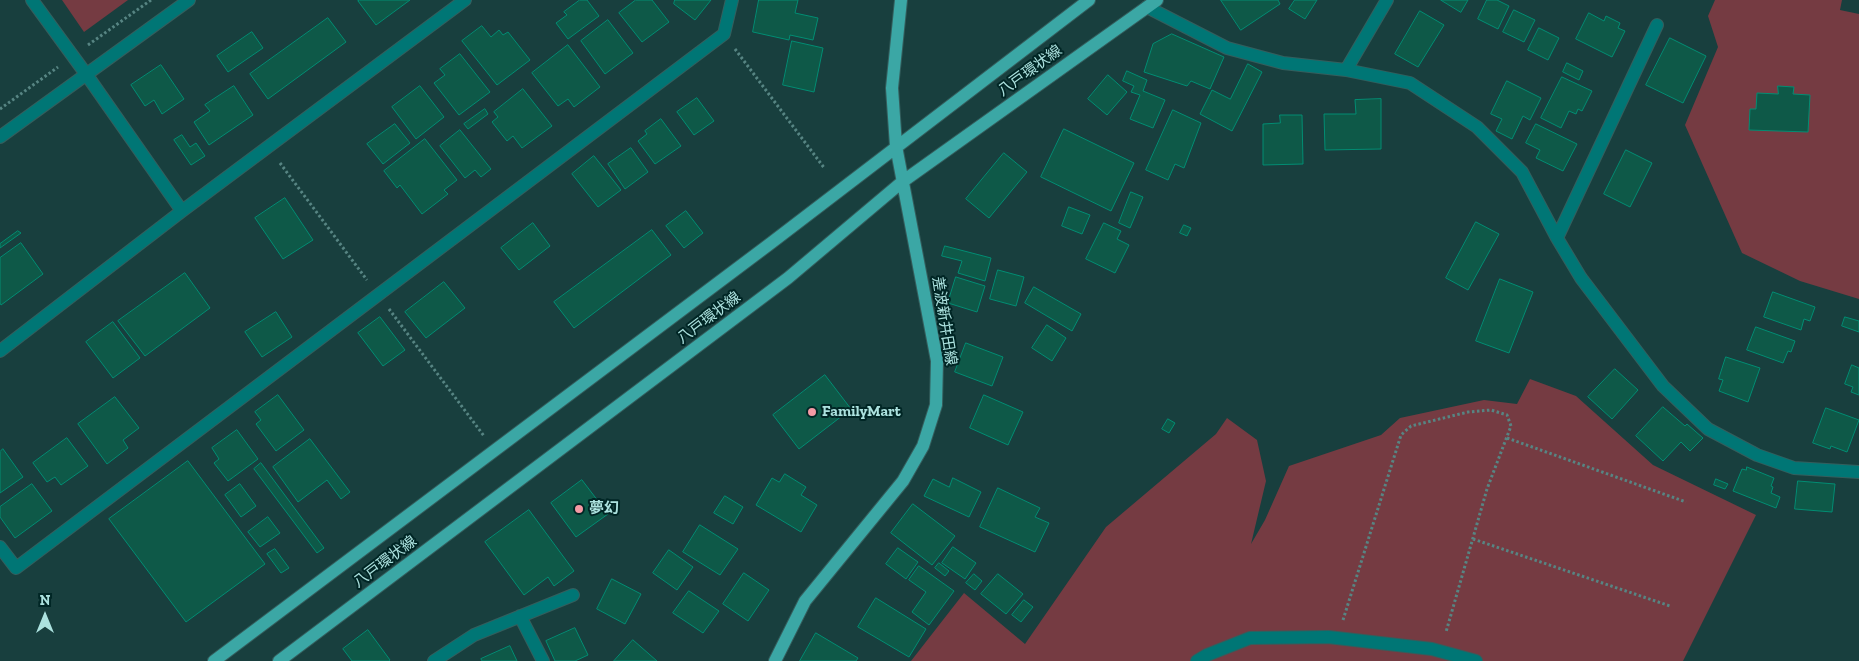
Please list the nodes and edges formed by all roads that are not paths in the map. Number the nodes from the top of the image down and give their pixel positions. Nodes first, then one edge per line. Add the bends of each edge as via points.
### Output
1 (32, 0) edge
2 (189, 0) edge
3 (465, 0) edge
4 (732, 0) edge
5 (901, 0) edge
6 (1089, 0) edge
7 (1387, 0) edge
8 (1152, 4) edge
9 (1657, 25) dead end
10 (1346, 70) junction
11 (86, 74) junction
12 (0, 137) edge
13 (896, 146) junction
14 (902, 182) junction
15 (182, 211) junction
16 (1557, 238) junction
17 (0, 350) edge
18 (1859, 472) edge
19 (0, 547) edge
20 (573, 595) dead end
21 (520, 616) junction
22 (214, 661) edge
23 (279, 661) edge
24 (434, 661) edge
25 (543, 661) edge
26 (775, 661) edge
27 (1197, 661) edge
28 (1476, 661) edge

1 - 11 street
2 - 11 street
3 - 15 street
4 - 19 street via 724,34 16,568
5 - 13 main road, 差波新井田線 via 892,88
6 - 13 main road, 八戸環状線
7 - 10 street
8 - 10 street via 1227,48 1284,63
8 - 14 main road, 八戸環状線
9 - 16 street
10 - 16 street via 1410,83 1477,127 1522,172
11 - 12 street
11 - 15 street
13 - 14 main road, 差波新井田線
13 - 22 main road, 八戸環状線
14 - 23 main road, 八戸環状線 via 780,284
14 - 26 main road, 差波新井田線 via 936,360 936,405 923,446 903,481 805,600
15 - 17 street
16 - 18 street via 1581,278 1663,386 1708,429 1757,456 1794,468
20 - 21 street
21 - 24 street via 474,635
21 - 25 street
27 - 28 street via 1250,638 1337,637 1440,652

